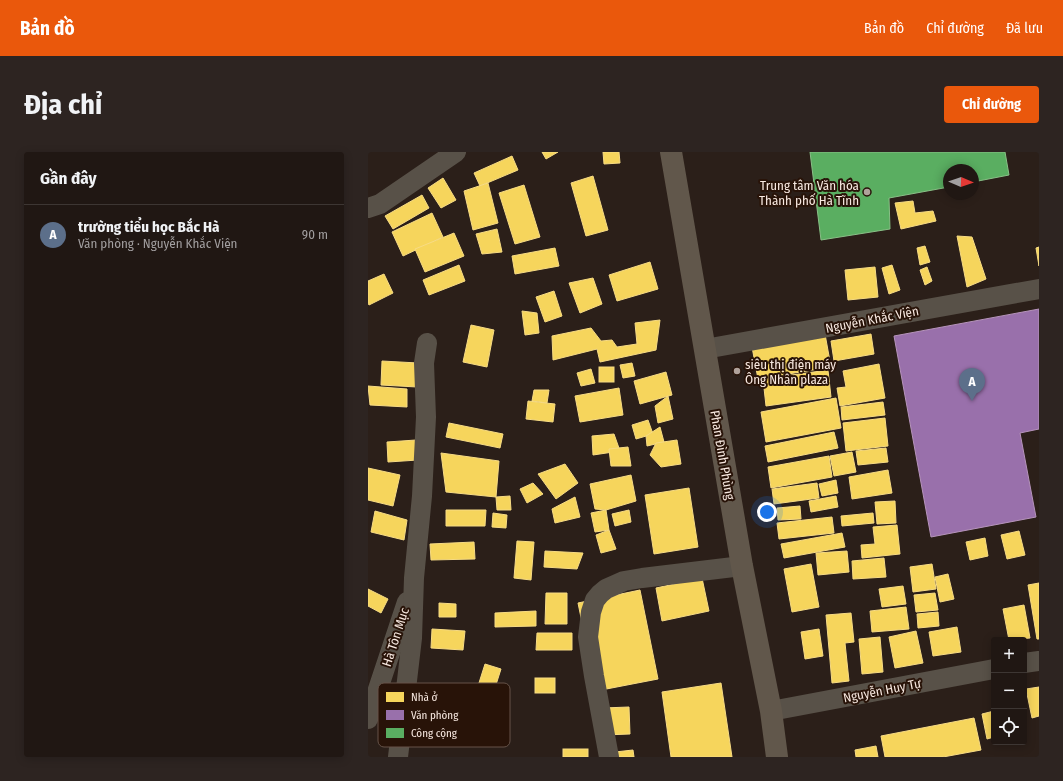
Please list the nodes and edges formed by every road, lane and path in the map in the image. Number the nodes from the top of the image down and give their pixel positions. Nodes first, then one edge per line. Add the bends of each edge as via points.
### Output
1 (456, 152) edge
2 (671, 152) edge
3 (368, 208) edge
4 (1039, 289) edge
5 (427, 343) dead end
6 (705, 349) junction
7 (742, 566) junction
8 (414, 578) junction
9 (1039, 661) edge
10 (1027, 663) edge
11 (991, 670) edge
12 (380, 683) edge
13 (407, 683) edge
14 (378, 688) edge
15 (771, 711) junction
16 (369, 716) edge
17 (399, 747) edge
18 (398, 757) edge
19 (609, 757) edge
20 (777, 757) edge

1 - 3 street via 380,204
2 - 6 main road, Phan Đình Phùng
4 - 6 street, Nguyễn Khắc Viện
5 - 8 street via 424,363 426,417 422,496
6 - 7 main road, Phan Đình Phùng
7 - 15 main road, Phan Đình Phùng
7 - 19 street via 624,581 606,589 594,600 588,637
8 - 12 street, Hà Tôn Mục
8 - 13 street via 412,638
9 - 10 street
11 - 15 street, Nguyễn Huy Tự
14 - 16 street, Hà Tôn Mục
15 - 20 main road, Phan Đình Phùng
17 - 18 street

